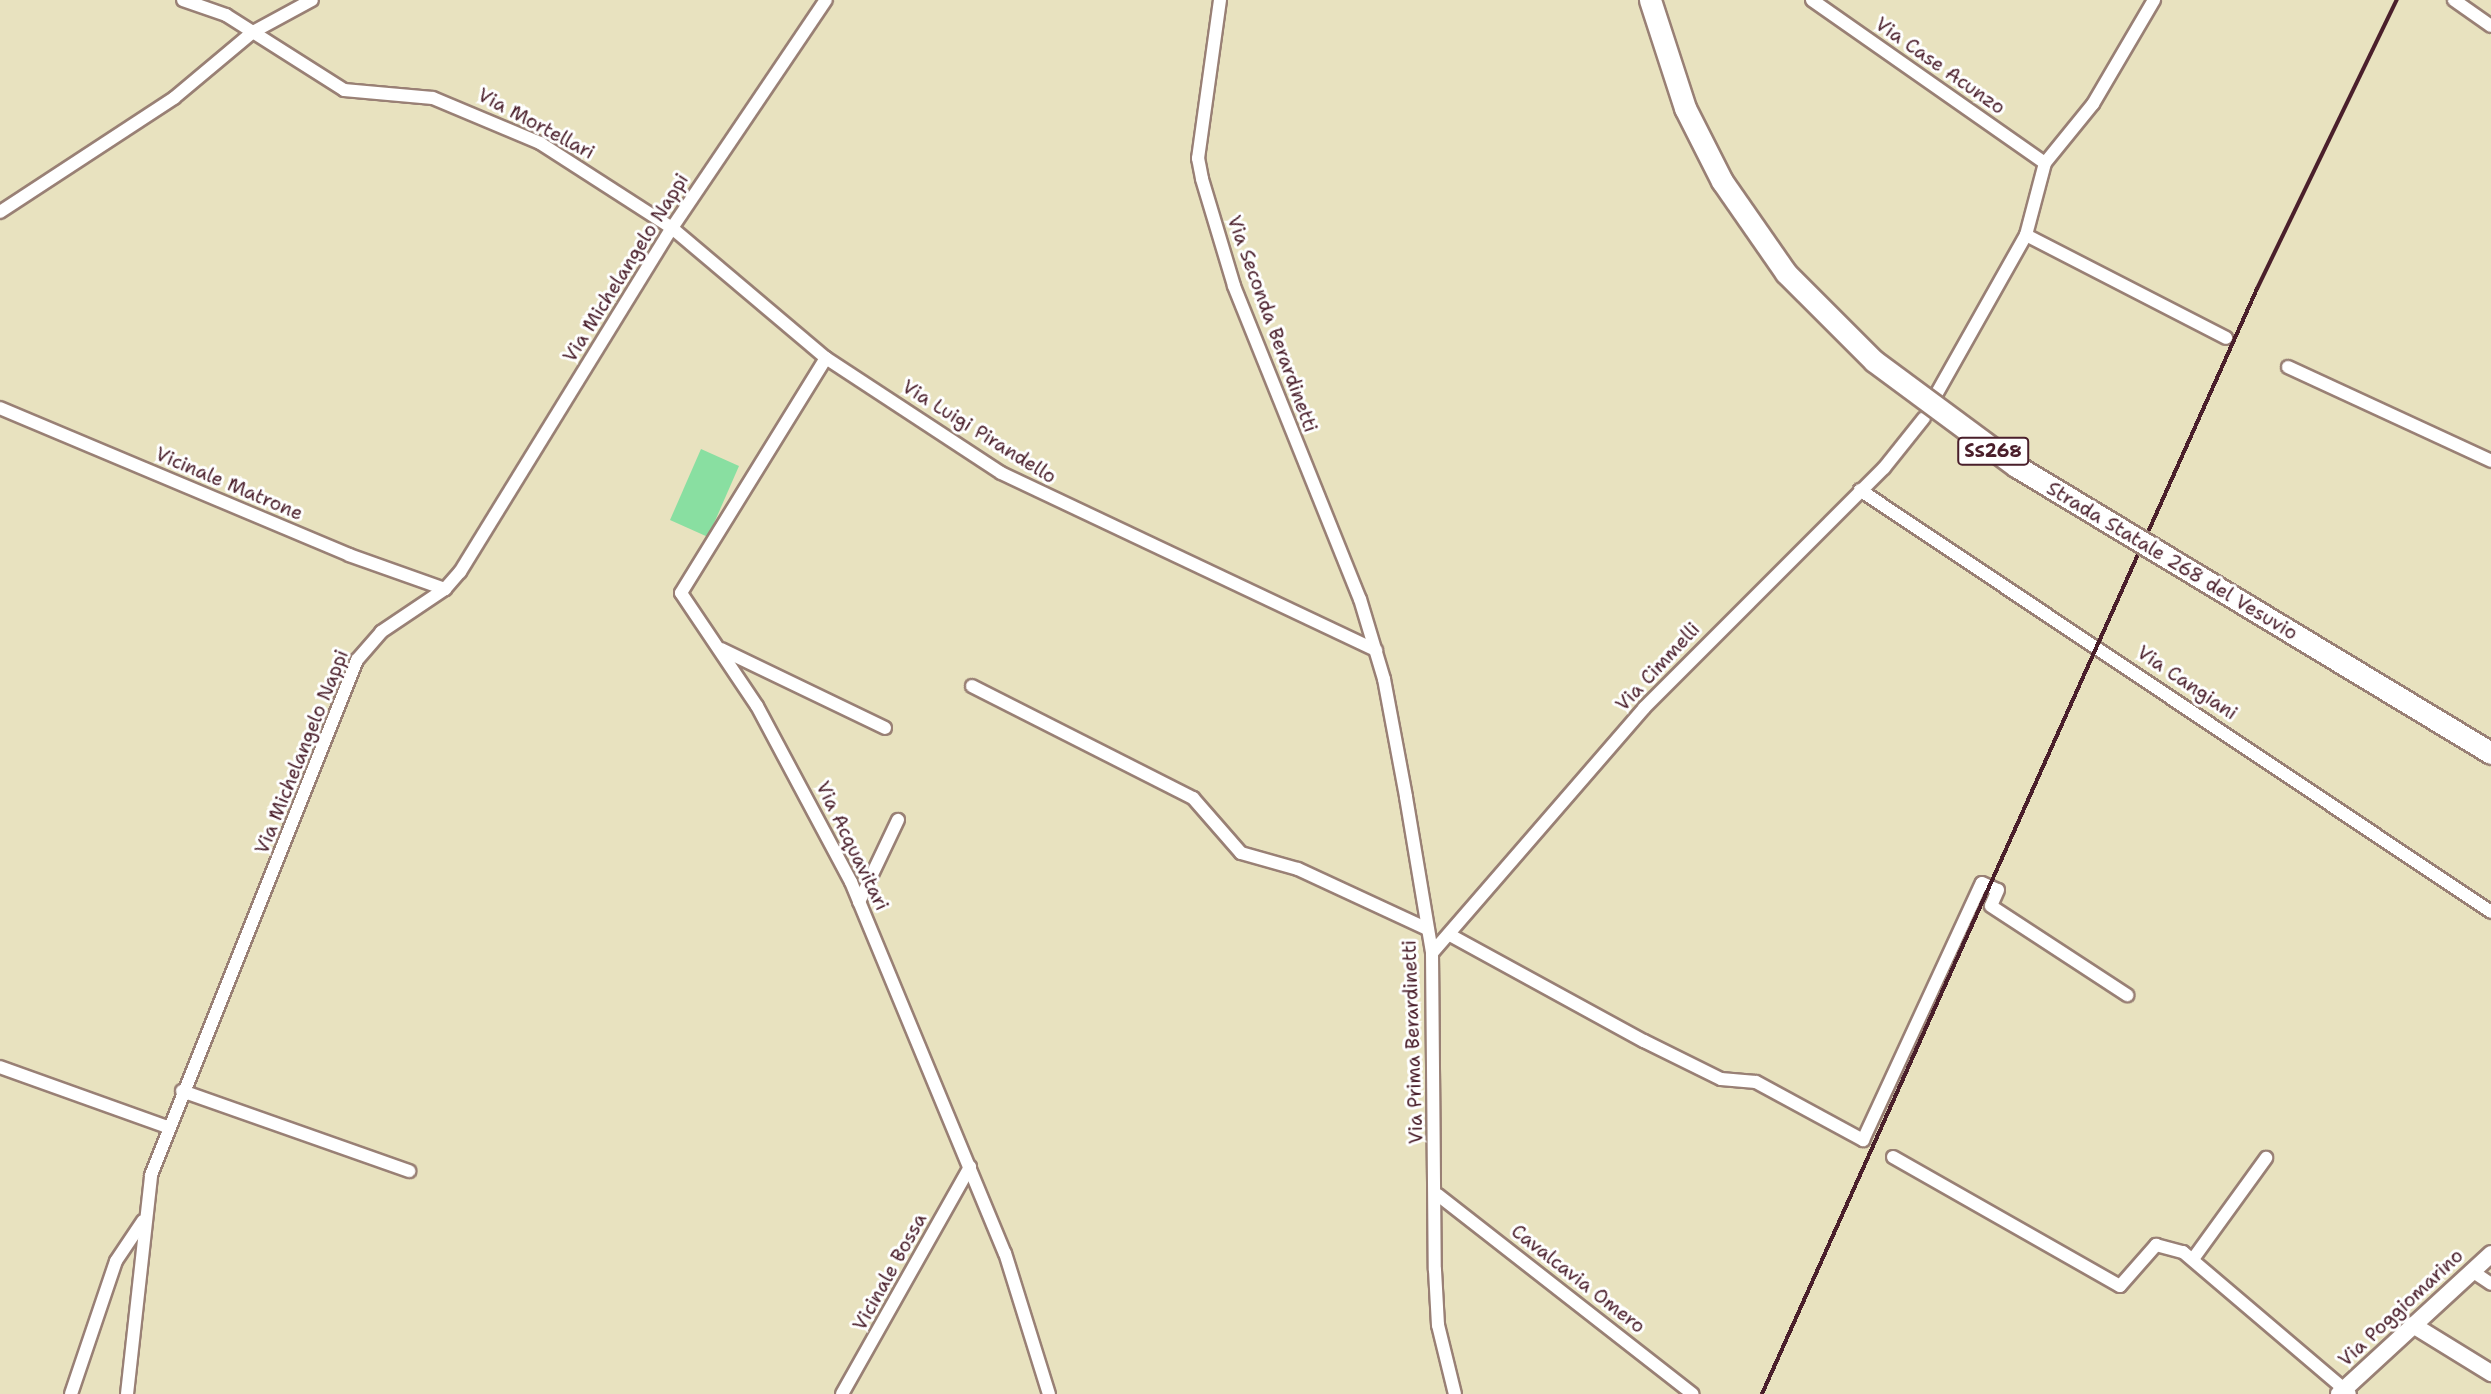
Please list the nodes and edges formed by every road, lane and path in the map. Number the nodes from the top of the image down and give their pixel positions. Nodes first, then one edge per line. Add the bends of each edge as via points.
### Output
1 (312, 0) edge
2 (826, 0) edge
3 (1220, 0) edge
4 (1650, 0) edge
5 (1812, 0) edge
6 (2154, 0) edge
7 (2455, 0) edge
8 (190, 1) edge
9 (2491, 26) edge
10 (253, 32) junction
11 (2045, 163) junction
12 (0, 212) edge
13 (672, 228) junction
14 (2026, 235) junction
15 (2226, 338) dead end
16 (827, 358) junction
17 (2288, 367) dead end
18 (1937, 393) dead end
19 (0, 408) edge
20 (1924, 418) dead end
21 (2491, 461) edge
22 (1860, 490) junction
23 (445, 589) junction
24 (721, 649) junction
25 (1376, 650) junction
26 (972, 686) dead end
27 (886, 728) dead end
28 (2491, 753) edge
29 (898, 820) dead end
30 (859, 902) junction
31 (2490, 909) edge
32 (1427, 929) junction
33 (1450, 935) junction
34 (1432, 953) junction
35 (2127, 995) dead end
36 (0, 1067) edge
37 (182, 1091) junction
38 (168, 1127) junction
39 (1893, 1157) dead end
40 (2266, 1158) dead end
41 (970, 1167) junction
42 (409, 1171) dead end
43 (1438, 1195) junction
44 (143, 1221) junction
45 (2491, 1254) edge
46 (2193, 1259) junction
47 (2472, 1271) junction
48 (2491, 1283) edge
49 (2413, 1325) junction
50 (2491, 1373) edge
51 (2344, 1392) edge
52 (71, 1394) edge
53 (127, 1394) edge
54 (842, 1394) edge
55 (1049, 1394) edge
56 (1455, 1394) edge
57 (1693, 1394) edge

1 - 10 street
2 - 13 street, Via Michelangelo Nappi
3 - 25 street, Via Seconda Berardinetti via 1198,158 1202,179 1234,286
4 - 28 highway, Strada Statale 268 del Vesuvio / SS268, bridge via 1685,108 1722,181 1786,273 1874,361 2015,466
5 - 11 street, Via Case Acunzo
6 - 11 street via 2093,104
7 - 9 street
8 - 10 street, Via Mortellari
10 - 12 street via 174,98
10 - 13 street, Via Mortellari via 344,90 433,98 482,114
11 - 14 street
13 - 16 street, Via Luigi Pirandello
13 - 23 street, Via Michelangelo Nappi
14 - 15 street
14 - 18 street
16 - 24 street, Via Acquavitari via 684,581 685,601
16 - 25 street, Via Luigi Pirandello via 1044,496
17 - 21 street
19 - 23 street, Vicinale Matrone via 349,555
20 - 22 street, Via Cimmelli
22 - 31 street, Via Cangiani
22 - 33 street, Via Cimmelli via 1644,708
23 - 37 street, Via Michelangelo Nappi via 381,632 358,660
24 - 27 street
24 - 30 street, Via Acquavitari
25 - 32 street, Via Prima Berardinetti
26 - 32 street via 1193,798 1241,853 1298,869
29 - 30 street
30 - 41 street, Via Acquavitari
32 - 34 street, Via Prima Berardinetti
33 - 34 street, Via Cimmelli
33 - 35 street via 1644,1041 1721,1079 1756,1082 1863,1140 1982,883 1998,890 1992,906
34 - 43 street, Via Prima Berardinetti
36 - 38 street
37 - 38 street, Via Michelangelo Nappi
37 - 42 street
38 - 44 street, Via Michelangelo Nappi
39 - 46 street via 2120,1286 2156,1245 2167,1244
40 - 46 street
41 - 54 street, Vicinale Bossa
41 - 55 street, Via Acquavitari via 1005,1253
43 - 56 street, Via Prima Berardinetti via 1438,1325
43 - 57 street, Cavalcavia Omero
44 - 52 street via 116,1261
44 - 53 street, Via Michelangelo Nappi
45 - 47 main road, Via Poggiomarino
46 - 51 street
47 - 48 street
47 - 49 main road, Via Poggiomarino
49 - 50 main road
49 - 51 main road, Via Poggiomarino

